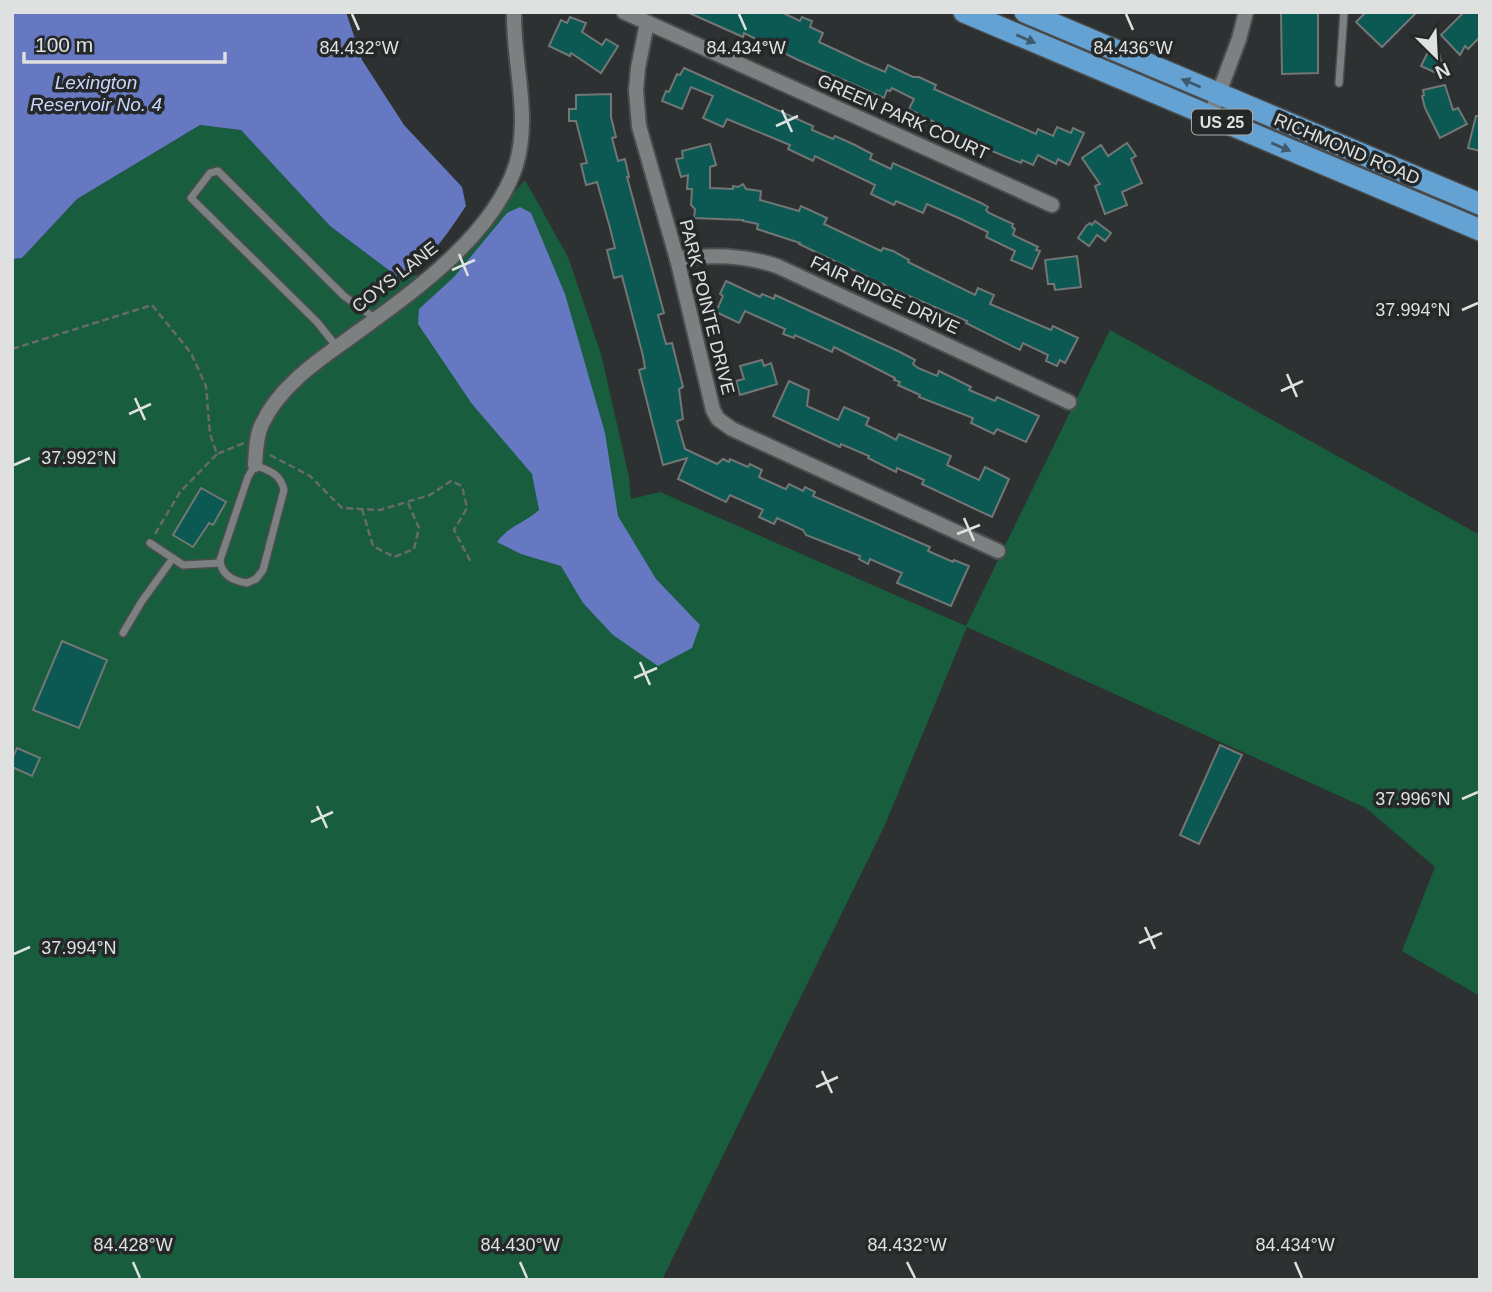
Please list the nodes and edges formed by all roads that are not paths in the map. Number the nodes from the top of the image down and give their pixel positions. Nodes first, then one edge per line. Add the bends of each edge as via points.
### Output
1 (514, 12) edge
2 (624, 12) edge
3 (964, 12) edge
4 (1025, 12) edge
5 (1246, 12) edge
6 (1344, 12) edge
7 (647, 23) junction
8 (1339, 83) dead end
9 (1218, 95) junction
10 (1210, 117) junction
11 (1480, 204) edge
12 (1052, 205) dead end
13 (1480, 230) edge
14 (677, 259) junction
15 (376, 318) junction
16 (337, 347) junction
17 (1069, 402) dead end
18 (255, 465) junction
19 (150, 543) road end
20 (998, 551) dead end
21 (173, 558) junction
22 (220, 563) junction
23 (123, 633) dead end

1 - 15 street, COYS LANE via 521,134 510,180 451,260
2 - 7 street, GREEN PARK COURT
3 -> 10 highway, RICHMOND ROAD / US 25
9 -> 4 highway, RICHMOND ROAD / US 25
5 - 9 street
6 - 8 lane
7 - 12 street, GREEN PARK COURT
7 - 14 street, PARK POINTE DRIVE via 638,68 639,127
9 - 10 street
9 - 11 highway, RICHMOND ROAD / US 25
10 -> 13 highway, RICHMOND ROAD / US 25
14 - 17 street, FAIR RIDGE DRIVE via 724,255 777,266
14 - 20 street, PARK POINTE DRIVE via 718,419
15 - 16 street, COYS LANE
15 - 16 lane via 344,296 218,171 211,173 191,198
16 - 18 street, COYS LANE via 281,395 262,423
18 - 22 lane
18 - 22 lane via 276,474 284,490 263,570 247,583 229,577
19 - 21 lane
21 - 22 lane via 183,565
21 - 23 lane

